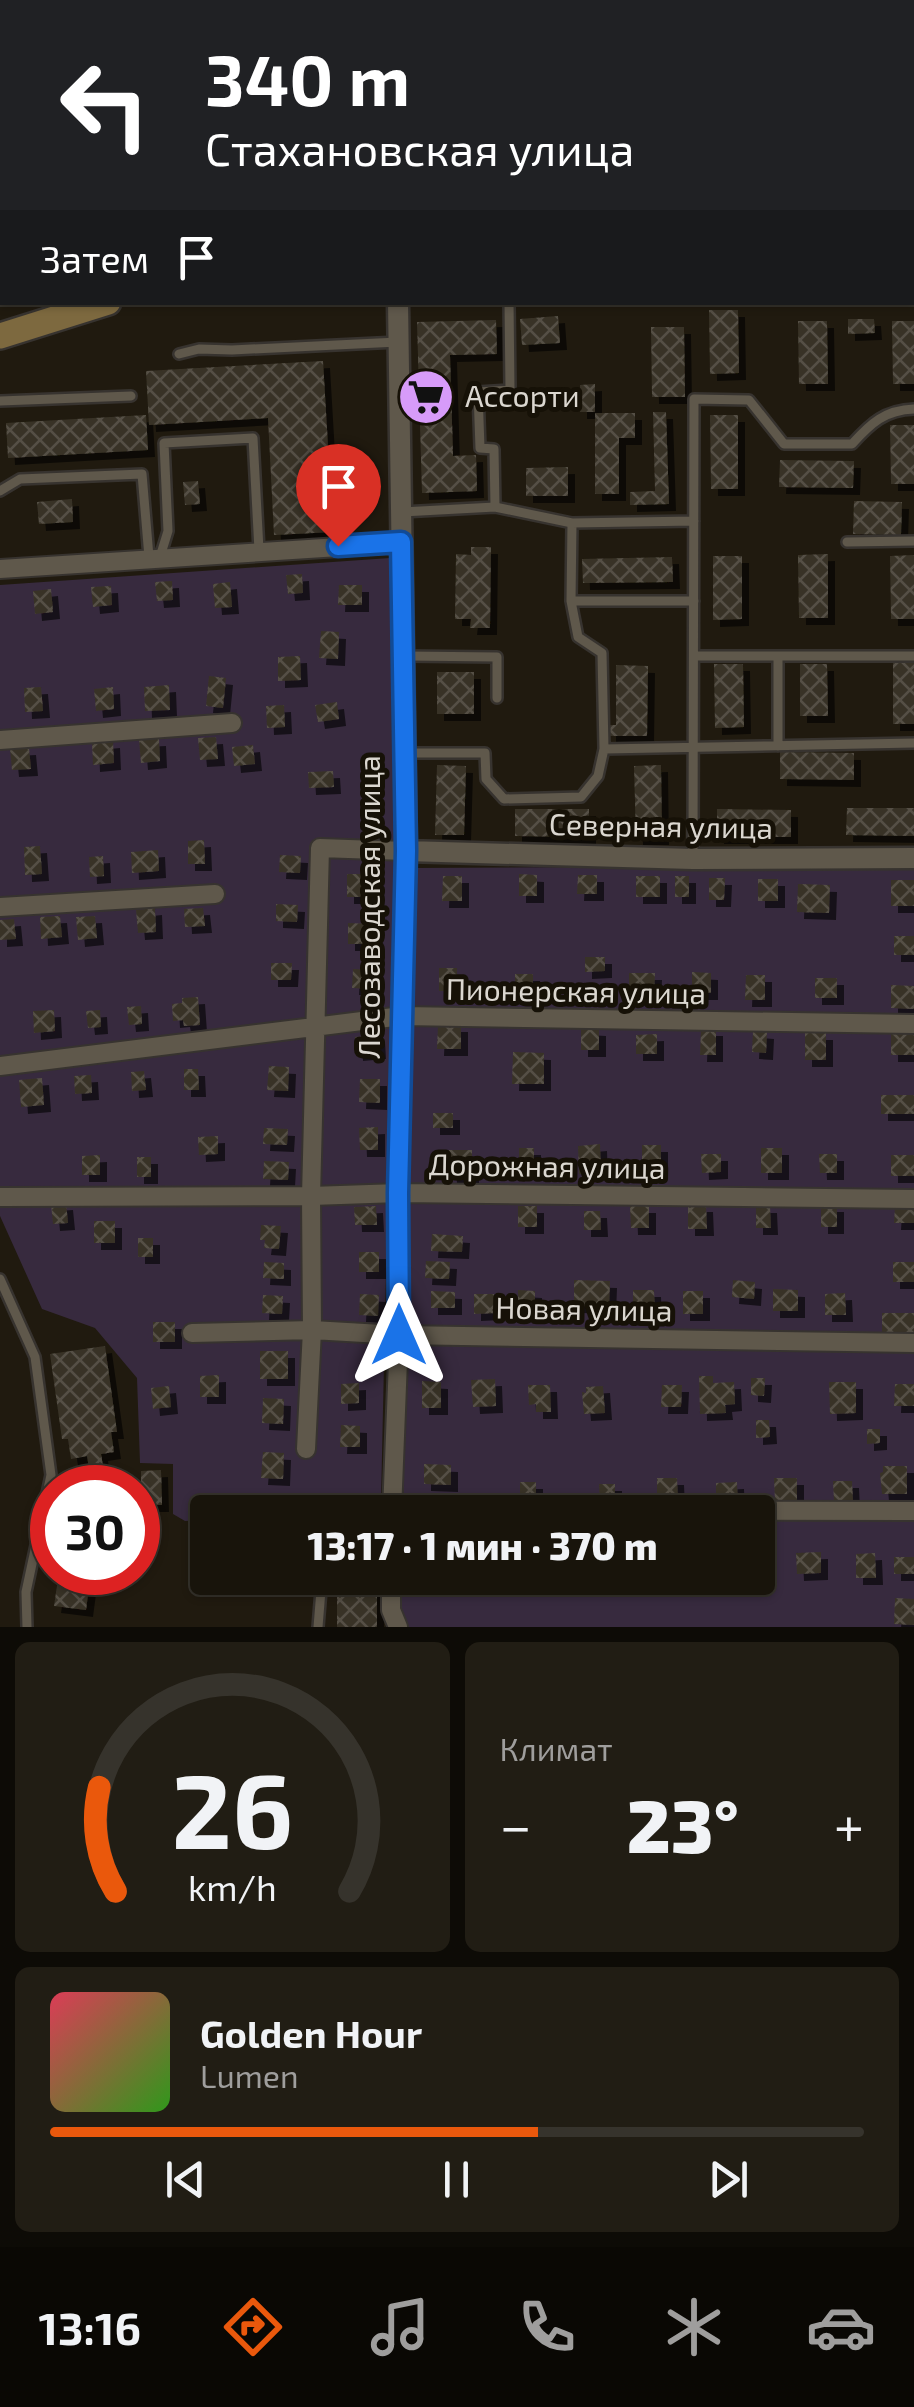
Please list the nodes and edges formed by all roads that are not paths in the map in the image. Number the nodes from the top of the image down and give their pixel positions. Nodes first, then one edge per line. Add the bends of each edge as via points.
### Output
1 (98, 305) edge
2 (398, 305) edge
3 (509, 305) edge
4 (0, 336) edge
5 (398, 342) junction
6 (180, 354) dead end
7 (131, 396) dead end
8 (0, 401) edge
9 (914, 410) edge
10 (0, 491) edge
11 (494, 508) junction
12 (400, 512) junction
13 (694, 521) junction
14 (572, 523) junction
15 (914, 541) edge
16 (401, 542) junction
17 (847, 542) dead end
18 (259, 550) junction
19 (155, 557) junction
20 (0, 569) edge
21 (571, 601) junction
22 (694, 602) junction
23 (402, 656) junction
24 (694, 656) junction
25 (778, 656) junction
26 (914, 656) edge
27 (497, 698) dead end
28 (232, 723) dead end
29 (0, 740) edge
30 (914, 743) edge
31 (778, 746) junction
32 (694, 747) junction
33 (604, 749) junction
34 (404, 752) junction
35 (406, 851) junction
36 (914, 858) edge
37 (693, 859) junction
38 (215, 894) dead end
39 (0, 907) edge
40 (402, 1016) junction
41 (914, 1024) edge
42 (314, 1027) junction
43 (0, 1066) edge
44 (398, 1193) junction
45 (311, 1196) junction
46 (0, 1197) edge
47 (914, 1199) edge
48 (0, 1279) edge
49 (312, 1330) junction
50 (192, 1333) dead end
51 (399, 1335) junction
52 (914, 1343) edge
53 (306, 1449) dead end
54 (393, 1495) edge
55 (775, 1511) edge
56 (914, 1511) edge
57 (321, 1595) edge
58 (391, 1595) edge
59 (27, 1627) edge
60 (318, 1627) edge
61 (398, 1627) edge

1 - 4 main road
2 - 5 street, Лесозаводская улица
3 - 11 lane via 510,390 478,392 480,448 494,448
5 - 6 lane
5 - 12 street, Лесозаводская улица
7 - 8 lane
9 - 13 lane via 871,423 852,444 784,444 749,400 694,398
10 - 19 lane via 20,480 142,474
11 - 12 lane
11 - 14 lane
12 - 16 street, Лесозаводская улица
13 - 14 lane
13 - 22 lane
14 - 21 lane
15 - 17 lane
16 - 18 street
16 - 23 street, Лесозаводская улица
18 - 19 street
18 - 19 lane via 254,438 164,443 168,530
19 - 20 street
21 - 22 lane
21 - 33 lane via 578,637 602,653
22 - 24 lane
23 - 27 lane via 497,657
23 - 34 street, Лесозаводская улица
24 - 25 lane
24 - 32 lane
25 - 26 lane
25 - 31 lane
28 - 29 street
30 - 31 lane
31 - 32 lane
32 - 33 lane
32 - 37 lane
33 - 34 lane via 598,776 581,797 504,799 486,779 485,753
34 - 35 street, Лесозаводская улица
35 - 37 street, Северная улица
35 - 40 street, Лесозаводская улица
35 - 42 street via 320,848
36 - 37 street, Северная улица
38 - 39 street
40 - 41 street, Пионерская улица
40 - 42 street, Пионерская улица
40 - 44 street, Лесозаводская улица
42 - 43 street, Пионерская улица
42 - 45 street
44 - 45 street, Дорожная улица
44 - 47 street, Дорожная улица
44 - 51 street, Лесозаводская улица
45 - 46 street, Дорожная улица
45 - 49 street
48 - 59 lane via 35,1357 51,1476 26,1592
49 - 50 street, Новая улица
49 - 51 street, Новая улица
49 - 53 street
51 - 52 street, Новая улица
51 - 54 street, Лесозаводская улица
55 - 56 street
57 - 60 lane
58 - 61 street

